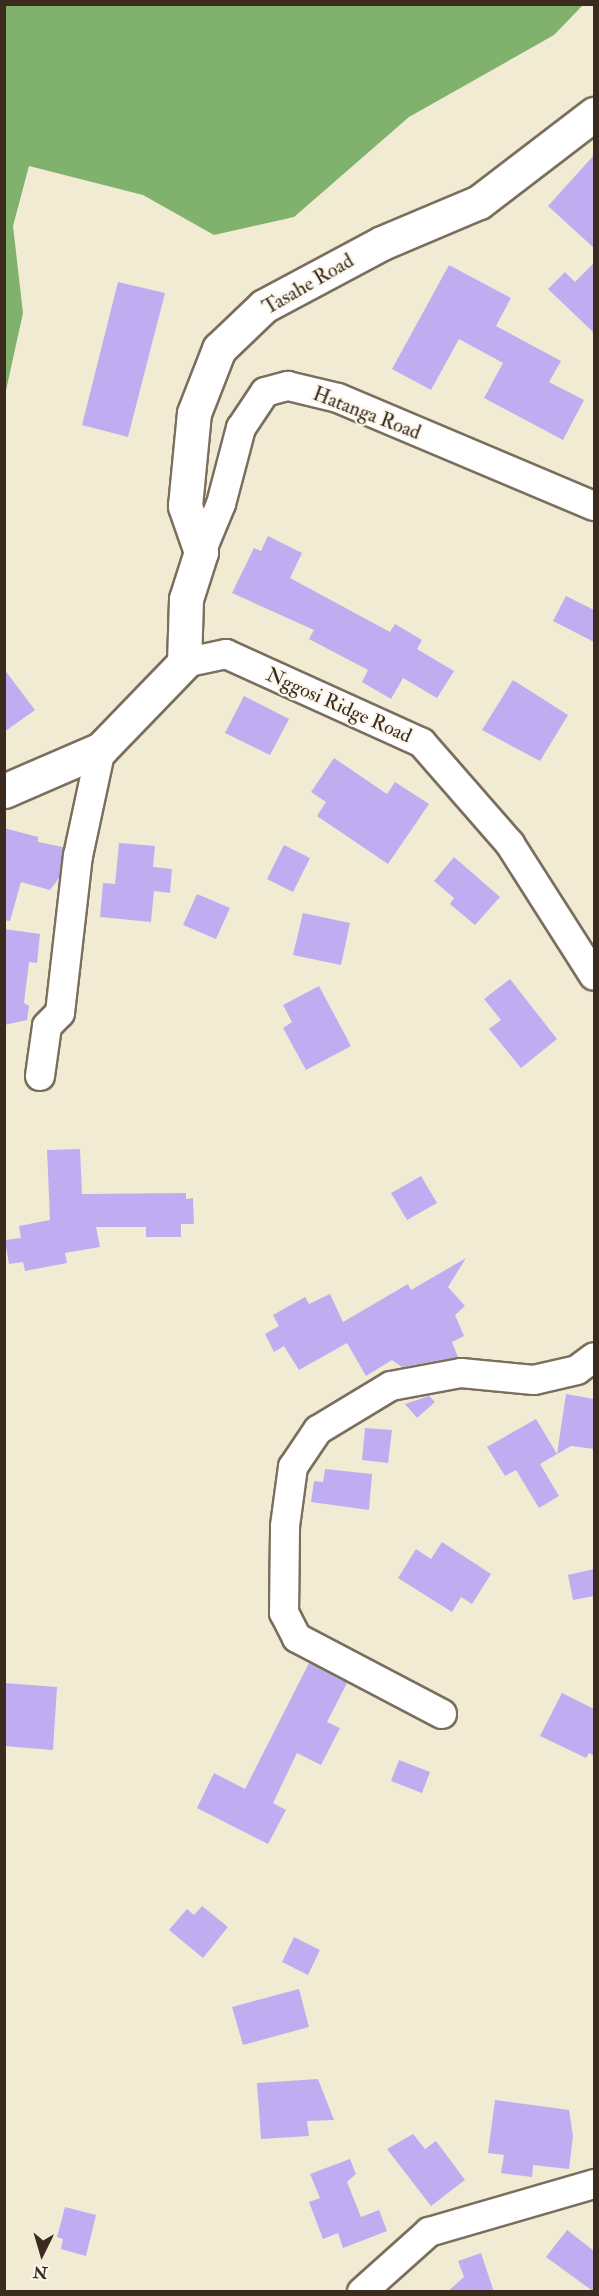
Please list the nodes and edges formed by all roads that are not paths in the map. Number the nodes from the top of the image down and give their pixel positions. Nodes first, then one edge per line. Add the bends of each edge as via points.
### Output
1 (594, 114) edge
2 (594, 506) edge
3 (201, 552) junction
4 (184, 663) junction
5 (101, 749) junction
6 (4, 791) edge
7 (594, 976) edge
8 (40, 1076) dead end
9 (594, 1357) edge
10 (442, 1714) dead end
11 (594, 2184) edge
12 (368, 2289) edge

1 - 3 street, Tasahe Road via 479,202 382,243 264,306 219,349 194,412 185,506
2 - 3 street, Hatanga Road via 338,398 288,386 265,392 241,428 221,504
3 - 4 street via 186,599
4 - 5 street
4 - 7 street, Nggosi Ridge Road via 226,654 422,743 510,844
5 - 6 street
5 - 8 street via 78,856 60,1013 47,1026
9 - 10 street via 577,1371 534,1380 461,1373 391,1386 318,1430 293,1467 285,1526 284,1613 297,1638
11 - 12 street via 429,2232

